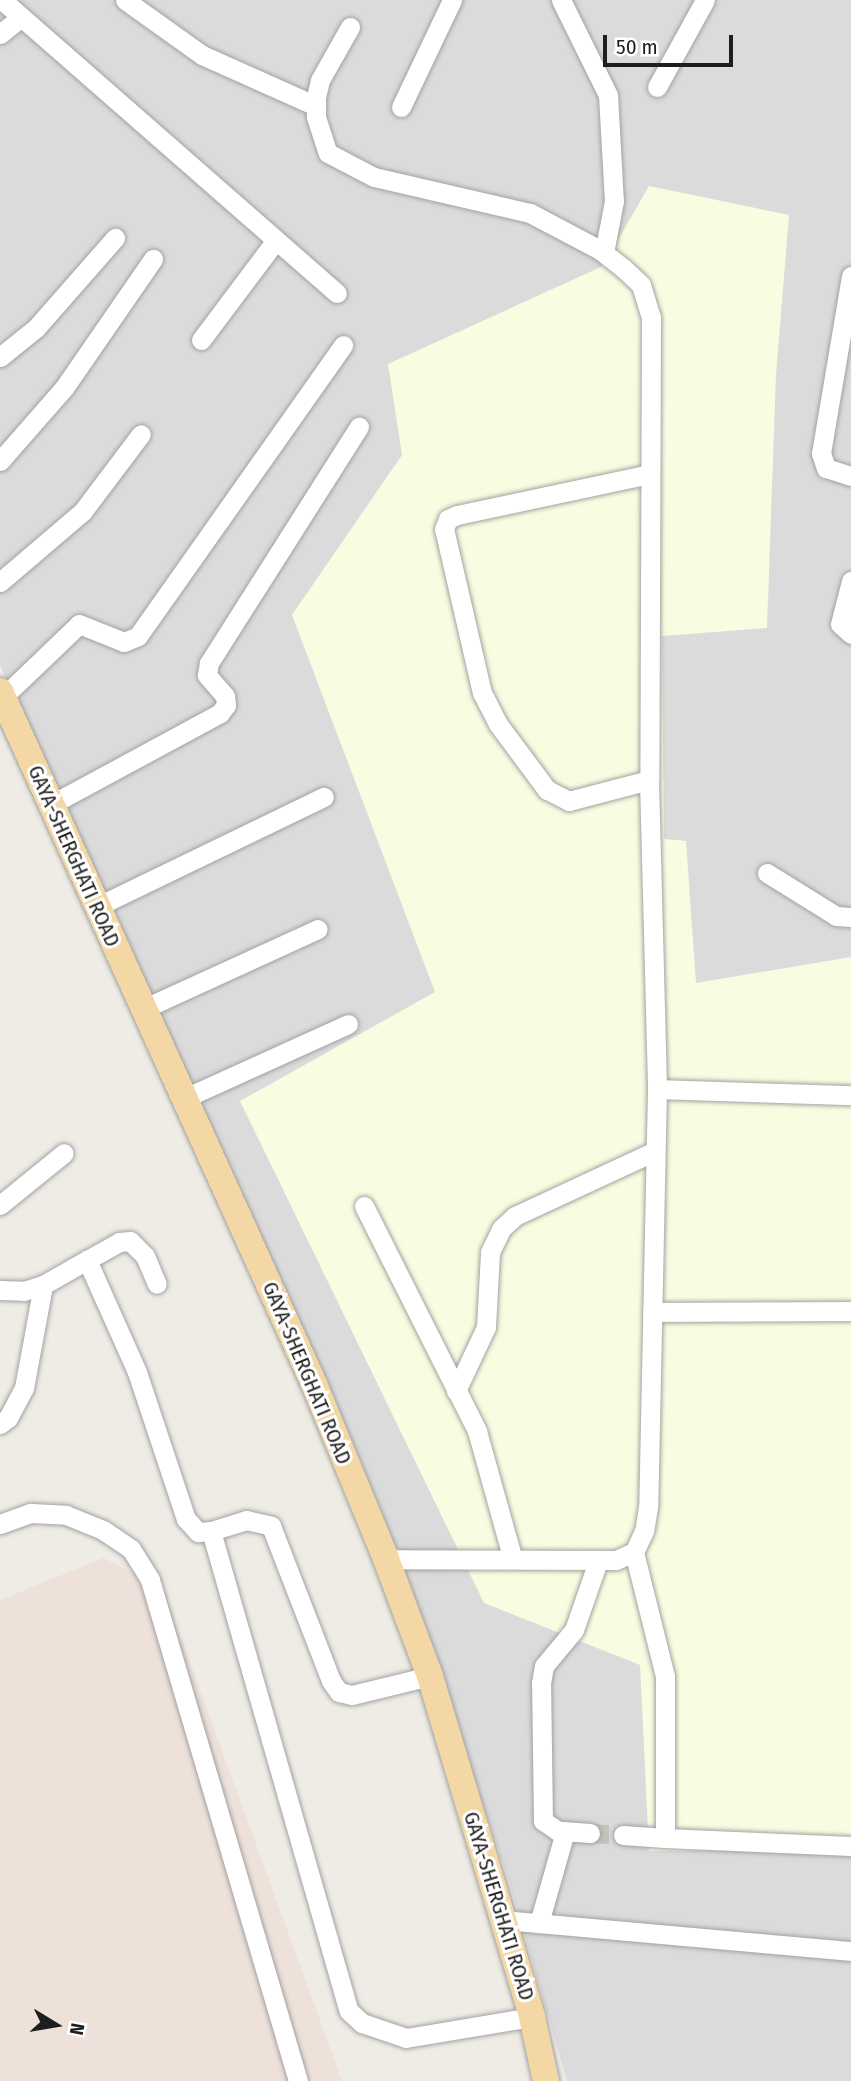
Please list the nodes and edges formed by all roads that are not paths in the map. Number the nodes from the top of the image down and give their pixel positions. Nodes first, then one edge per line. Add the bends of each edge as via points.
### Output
1 (2, 0) edge
2 (125, 0) edge
3 (452, 0) edge
4 (562, 0) edge
5 (705, 0) edge
6 (21, 17) junction
7 (350, 27) dead end
8 (0, 34) edge
9 (657, 87) dead end
10 (316, 106) junction
11 (401, 107) dead end
12 (115, 238) dead end
13 (275, 240) junction
14 (604, 253) junction
15 (153, 259) dead end
16 (851, 276) edge
17 (337, 293) dead end
18 (201, 340) dead end
19 (342, 345) dead end
20 (0, 357) edge
21 (359, 426) dead end
22 (141, 434) dead end
23 (0, 461) edge
24 (650, 474) junction
25 (851, 476) edge
26 (851, 581) edge
27 (0, 582) edge
28 (851, 634) edge
29 (1, 694) edge
30 (649, 780) junction
31 (324, 797) dead end
32 (51, 804) junction
33 (767, 873) dead end
34 (96, 907) junction
35 (851, 917) edge
36 (318, 929) dead end
37 (143, 1009) junction
38 (348, 1024) dead end
39 (657, 1089) junction
40 (851, 1095) edge
41 (185, 1098) junction
42 (655, 1151) junction
43 (64, 1153) dead end
44 (0, 1205) edge
45 (364, 1206) dead end
46 (87, 1260) junction
47 (157, 1284) dead end
48 (43, 1285) junction
49 (0, 1290) edge
50 (851, 1311) edge
51 (652, 1312) junction
52 (457, 1391) junction
53 (0, 1424) edge
54 (0, 1524) edge
55 (211, 1531) junction
56 (634, 1552) junction
57 (512, 1556) junction
58 (386, 1559) junction
59 (598, 1561) junction
60 (430, 1676) junction
61 (565, 1832) junction
62 (590, 1833) tunnel mouth
63 (623, 1835) tunnel mouth
64 (665, 1838) junction
65 (851, 1846) edge
66 (503, 1920) junction
67 (539, 1923) junction
68 (851, 1951) edge
69 (532, 2017) junction
70 (298, 2081) edge
71 (546, 2081) edge

1 - 6 street
2 - 10 street via 202,55
3 - 11 street
4 - 14 street via 608,95 614,201
5 - 9 street
6 - 8 street
6 - 13 street
7 - 10 street via 320,80
10 - 14 street via 321,139 328,153 341,163 374,177 511,205
12 - 20 street via 36,328
13 - 17 street
13 - 18 street
14 - 24 street via 641,285 648,302
15 - 23 street via 64,388
16 - 25 street via 843,302 821,453 826,468
19 - 29 street via 138,636 124,642 79,624
21 - 32 street via 209,663 207,674 225,696 226,705 219,713
22 - 27 street via 83,510
24 - 30 street
24 - 30 street via 457,515 448,519 444,529 482,693 498,724 547,790 569,801
26 - 28 street via 841,624
29 - 32 main road, GAYA-SHERGHATI ROAD
30 - 39 street
31 - 34 street
32 - 34 main road, GAYA-SHERGHATI ROAD
33 - 35 street via 836,916
34 - 37 main road, GAYA-SHERGHATI ROAD
36 - 37 street
37 - 41 main road, GAYA-SHERGHATI ROAD
38 - 41 street
39 - 40 street
39 - 42 street
41 - 58 main road, GAYA-SHERGHATI ROAD via 314,1384
42 - 51 street
42 - 52 street via 515,1216 501,1230 490,1252 486,1327
43 - 44 street
45 - 52 street
46 - 47 street via 119,1242 130,1241 145,1256
46 - 48 street
46 - 55 street via 137,1372 186,1519 198,1532
48 - 49 street via 24,1291
48 - 53 street via 24,1388
50 - 51 street
51 - 56 street via 648,1507
52 - 57 street via 477,1431
54 - 70 street via 31,1513 66,1515 103,1530 131,1549 150,1580
55 - 60 street via 246,1520 271,1526 339,1692 352,1695
55 - 69 street via 349,2011 362,2024 407,2038
56 - 59 street
56 - 64 street via 665,1676
57 - 58 street
57 - 59 street
58 - 60 main road, GAYA-SHERGHATI ROAD
59 - 61 street via 574,1630 544,1666 541,1683 540,1810 548,1828
60 - 66 main road, GAYA-SHERGHATI ROAD
61 - 62 street
61 - 67 street
63 - 64 street
64 - 65 street
66 - 67 street
66 - 69 main road, GAYA-SHERGHATI ROAD
67 - 68 street
69 - 71 main road, GAYA-SHERGHATI ROAD

